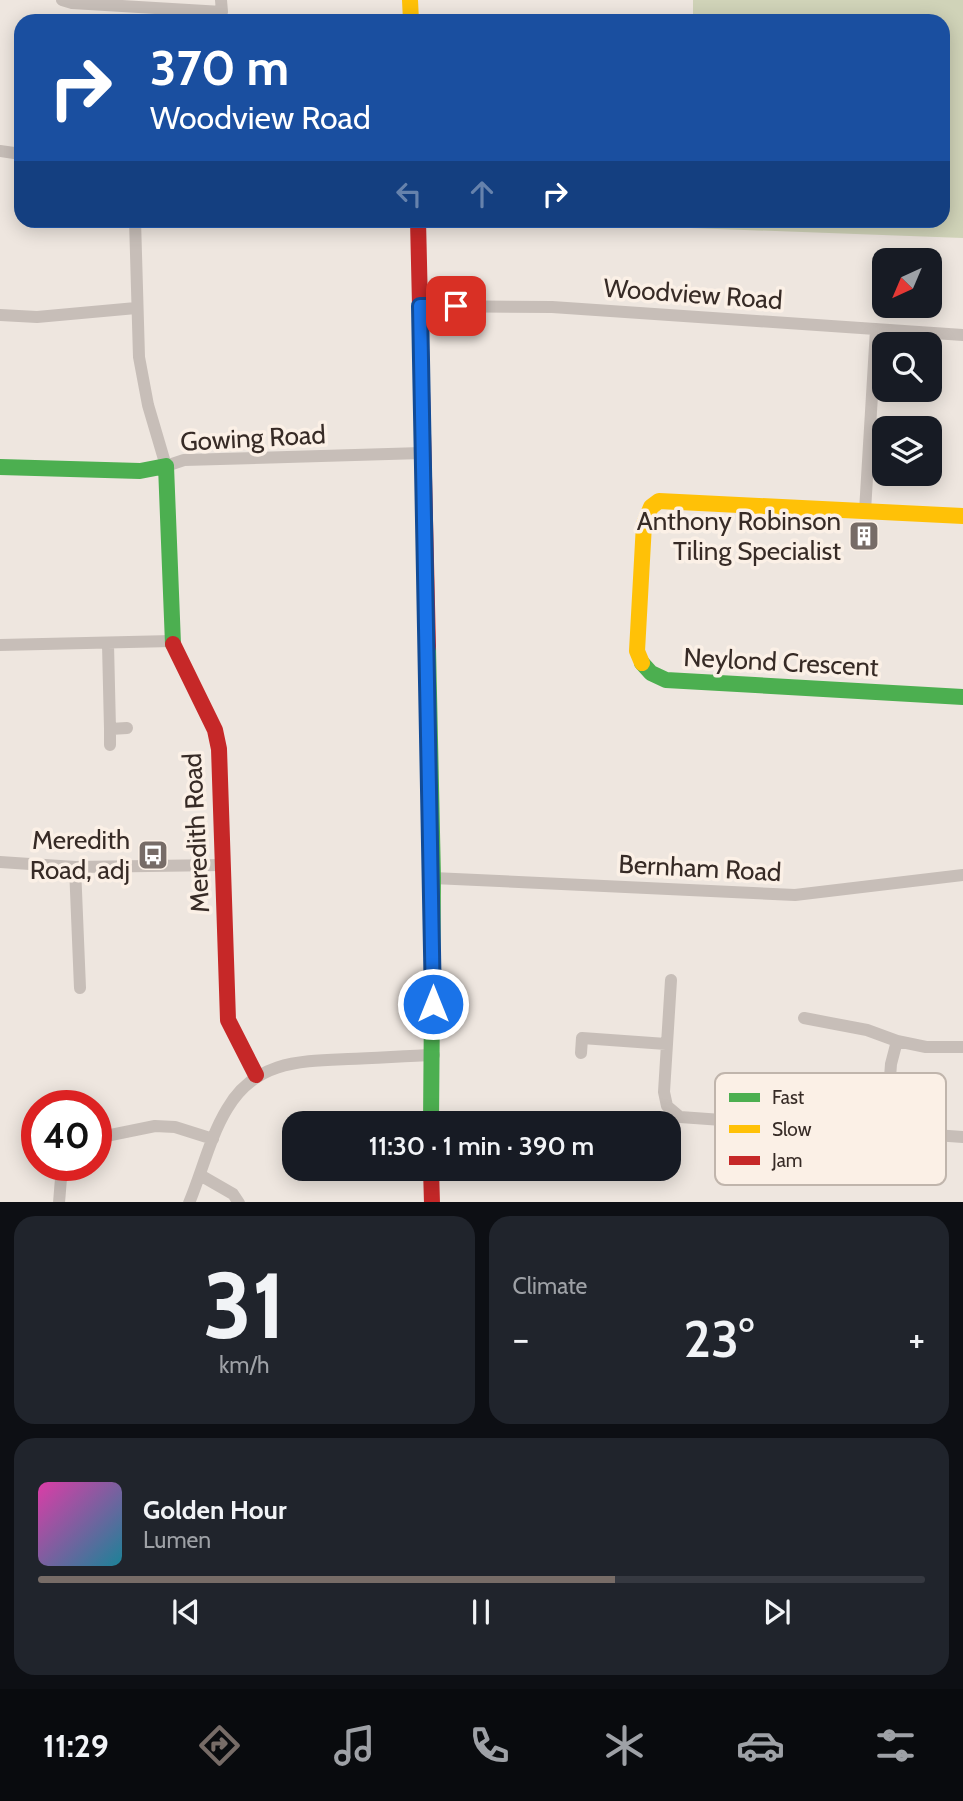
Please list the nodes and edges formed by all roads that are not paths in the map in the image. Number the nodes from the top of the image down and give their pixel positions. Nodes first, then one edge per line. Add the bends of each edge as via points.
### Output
1 (62, 0) edge
2 (222, 11) edge
3 (135, 228) edge
4 (418, 228) edge
5 (420, 306) junction
6 (136, 308) junction
7 (0, 315) edge
8 (876, 329) junction
9 (963, 335) edge
10 (422, 453) junction
11 (166, 466) junction
12 (0, 467) edge
13 (865, 511) junction
14 (963, 516) edge
15 (172, 641) junction
16 (108, 644) junction
17 (0, 645) edge
18 (963, 697) edge
19 (127, 728) dead end
20 (110, 729) junction
21 (110, 745) dead end
22 (0, 862) edge
23 (223, 865) junction
24 (75, 867) junction
25 (963, 875) edge
26 (433, 878) junction
27 (671, 980) dead end
28 (80, 988) dead end
29 (804, 1018) dead end
30 (897, 1041) junction
31 (666, 1044) junction
32 (963, 1047) edge
33 (581, 1053) dead end
34 (434, 1055) junction
35 (890, 1073) edge
36 (256, 1075) junction
37 (432, 1111) edge
38 (715, 1119) edge
39 (112, 1135) edge
40 (213, 1139) junction
41 (200, 1175) junction
42 (61, 1181) edge
43 (431, 1181) edge
44 (59, 1202) edge
45 (189, 1202) edge
46 (239, 1202) edge
47 (432, 1202) edge

1 - 2 street
3 - 6 street, Gowing Road
4 - 5 street
5 - 8 street, Woodview Road via 552,307
5 - 10 street
6 - 7 street via 37,317
6 - 11 street, Gowing Road via 139,358
8 - 9 street, Woodview Road
8 - 13 street
10 - 11 street, Gowing Road via 184,460
10 - 26 street
11 - 12 street via 140,471
11 - 15 street, Meredith Road
13 - 14 street, Neylond Crescent
13 - 18 street, Neylond Crescent via 659,501 644,524 639,660 654,677 666,680
15 - 16 street
15 - 23 street, Meredith Road via 215,730
16 - 17 street
16 - 20 street
19 - 20 street
20 - 21 street
22 - 24 street
23 - 24 street
23 - 36 street, Meredith Road via 229,1020
24 - 28 street
25 - 26 street, Bernham Road via 795,895
26 - 34 street
27 - 31 street
29 - 30 street
30 - 32 street
30 - 35 street
31 - 33 street via 582,1038
31 - 38 street via 667,1106 680,1116
34 - 36 street via 304,1060
34 - 37 street
36 - 40 street via 242,1087
39 - 40 street via 155,1126
40 - 41 street
41 - 45 street
41 - 46 street
42 - 44 street
43 - 47 street

